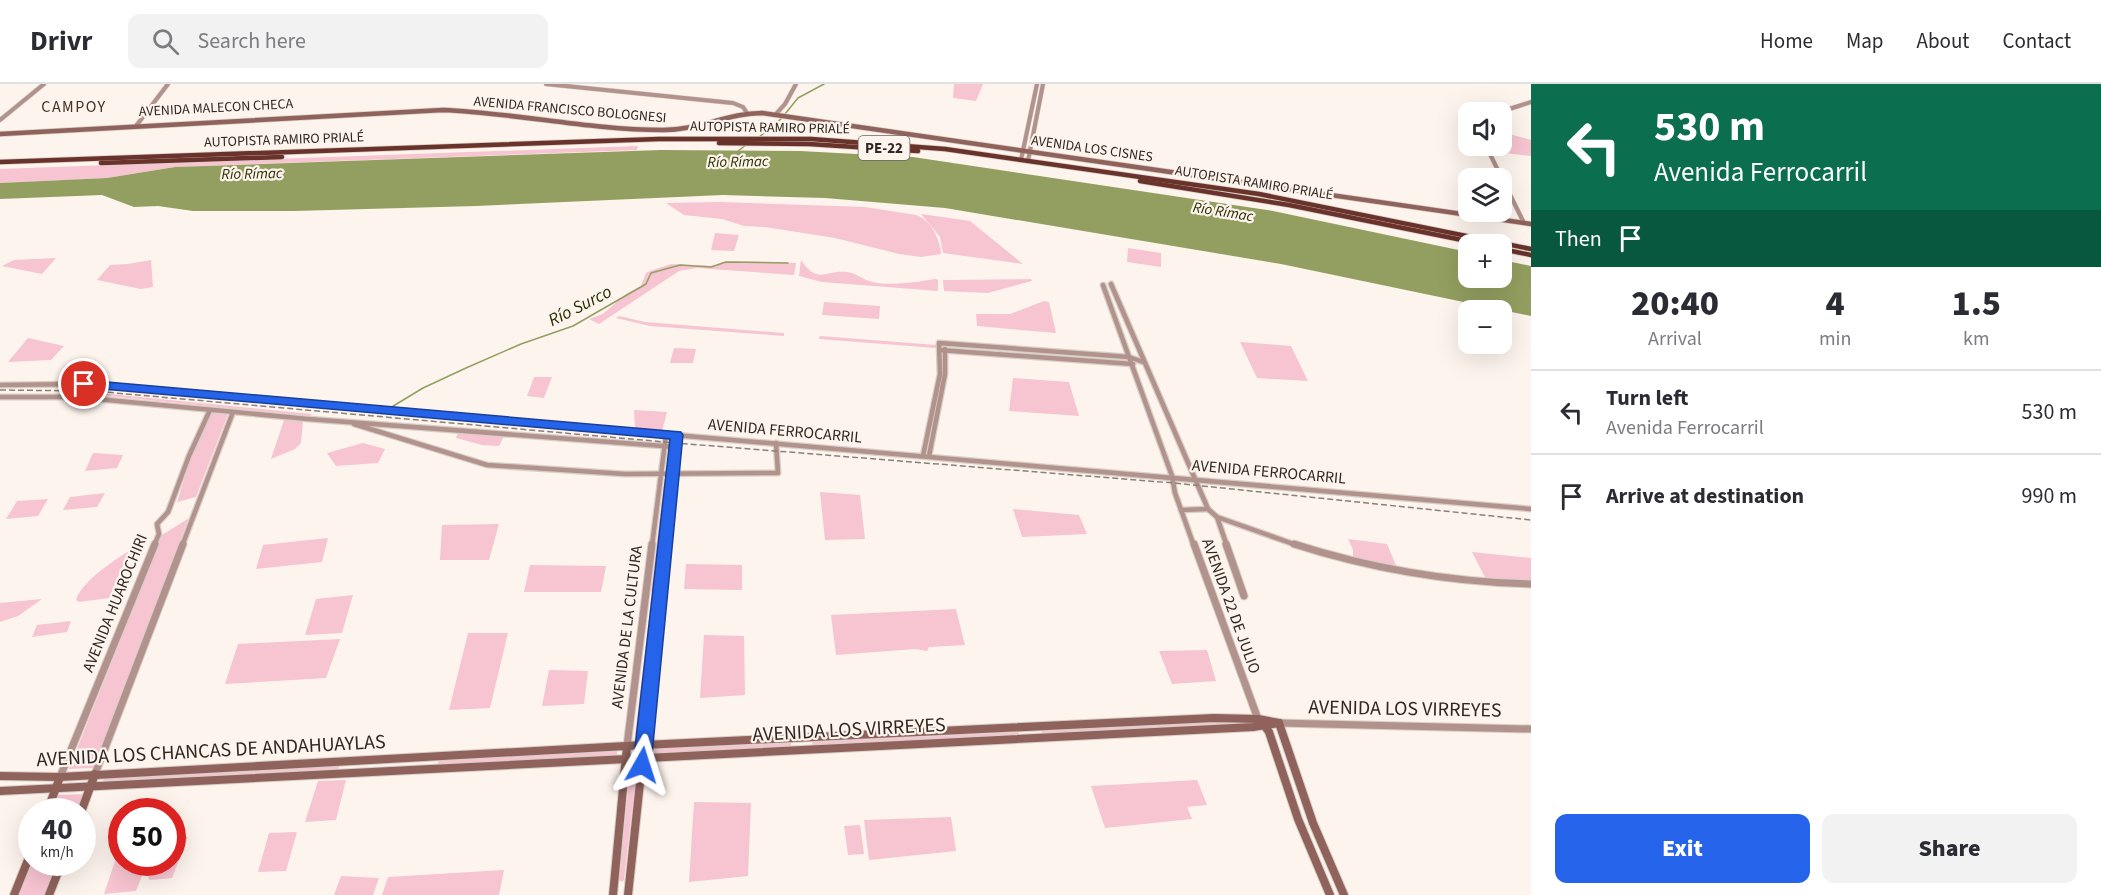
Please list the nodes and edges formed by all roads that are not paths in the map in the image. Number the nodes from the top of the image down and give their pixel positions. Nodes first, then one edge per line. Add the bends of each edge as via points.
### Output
1 (42, 84) edge
2 (170, 84) edge
3 (546, 84) edge
4 (796, 84) edge
5 (1037, 84) edge
6 (1043, 84) edge
7 (1531, 102) edge
8 (1512, 107) edge
9 (431, 109) junction
10 (747, 113) junction
11 (777, 114) junction
12 (0, 118) edge
13 (140, 124) junction
14 (0, 132) edge
15 (1024, 151) junction
16 (1030, 151) junction
17 (976, 156) junction
18 (1491, 156) edge
19 (1021, 160) junction
20 (1028, 161) junction
21 (0, 165) edge
22 (1114, 175) junction
23 (1523, 221) junction
24 (1531, 222) edge
25 (1458, 239) edge
26 (1531, 249) edge
27 (1512, 251) edge
28 (1531, 255) edge
29 (1110, 284) dead end
30 (1103, 285) dead end
31 (942, 347) junction
32 (1129, 357) junction
33 (1143, 362) junction
34 (1132, 364) junction
35 (0, 385) edge
36 (0, 397) edge
37 (210, 410) junction
38 (234, 412) junction
39 (349, 422) junction
40 (666, 435) junction
41 (677, 435) junction
42 (776, 443) junction
43 (664, 446) junction
44 (676, 447) junction
45 (926, 456) junction
46 (661, 475) junction
47 (674, 475) junction
48 (1172, 476) junction
49 (1193, 478) junction
50 (1208, 509) junction
51 (1531, 509) edge
52 (1181, 510) junction
53 (1217, 517) junction
54 (1531, 584) edge
55 (1244, 596) dead end
56 (1258, 719) junction
57 (1279, 723) junction
58 (1265, 726) junction
59 (1531, 729) edge
60 (644, 745) junction
61 (627, 746) junction
62 (424, 757) joint
63 (643, 758) junction
64 (626, 759) junction
65 (419, 770) joint
66 (95, 774) junction
67 (0, 776) edge
68 (60, 777) junction
69 (90, 788) junction
70 (56, 789) junction
71 (0, 791) edge
72 (52, 798) edge
73 (86, 798) edge
74 (22, 876) edge
75 (56, 876) edge
76 (14, 895) edge
77 (49, 895) edge
78 (613, 895) edge
79 (628, 895) edge
80 (1330, 895) edge
81 (1344, 895) edge

1 - 12 street
2 - 13 street
3 - 10 street via 732,103 743,106
4 - 11 street via 789,102
5 - 15 street
6 - 16 street
7 - 8 street
9 - 10 main road, AVENIDA FRANCISCO BOLOGNESI via 482,109 672,128
9 - 11 main road, AVENIDA FRANCISCO BOLOGNESI via 655,130 693,128 751,113
9 - 13 main road, AVENIDA MALECON CHECA
10 - 11 main road, AVENIDA FRANCISCO BOLOGNESI
11 - 15 main road, AVENIDA LOS CISNES
13 - 14 main road, AVENIDA MALECON CHECA
15 - 16 main road, AVENIDA LOS CISNES
15 - 19 street
16 - 20 street
16 - 23 main road, AVENIDA LOS CISNES
17 - 19 highway, AUTOPISTA RAMIRO PRIALÉ / PE-22
17 - 21 highway, AUTOPISTA RAMIRO PRIALÉ / PE-22 via 741,142
17 - 21 highway, AUTOPISTA RAMIRO PRIALÉ / PE-22 via 840,140 764,137
17 - 22 highway, AUTOPISTA RAMIRO PRIALÉ / PE-22
18 - 23 street
19 - 20 highway, AUTOPISTA RAMIRO PRIALÉ / PE-22
20 - 22 highway, AUTOPISTA RAMIRO PRIALÉ / PE-22
22 - 25 highway, AUTOPISTA RAMIRO PRIALÉ / PE-22
22 - 26 highway, AUTOPISTA RAMIRO PRIALÉ / PE-22 via 1270,196
23 - 24 main road, AVENIDA LOS CISNES
27 - 28 highway
29 - 33 street
30 - 32 street, AVENIDA 22 DE JULIO
31 - 32 street
31 - 34 street
31 - 45 street via 945,374
32 - 33 street
32 - 34 street, AVENIDA 22 DE JULIO
33 - 34 street
33 - 49 street
34 - 48 street, AVENIDA 22 DE JULIO
35 - 40 street, AVENIDA FERROCARRIL via 96,385
36 - 37 street via 76,397
37 - 38 street
37 - 68 street, AVENIDA HUAROCHIRI via 168,512 157,524 159,534
38 - 39 street
38 - 66 street
39 - 43 street
39 - 46 street via 487,465
40 - 41 street, AVENIDA FERROCARRIL
40 - 43 street, AVENIDA DE LA CULTURA
41 - 42 street, AVENIDA FERROCARRIL
41 - 44 street, AVENIDA DE LA CULTURA
42 - 45 street, AVENIDA FERROCARRIL
42 - 47 street via 778,473
43 - 44 street
43 - 46 street, AVENIDA DE LA CULTURA
44 - 47 street, AVENIDA DE LA CULTURA
45 - 48 street, AVENIDA FERROCARRIL
46 - 47 street
46 - 61 street, AVENIDA DE LA CULTURA
47 - 60 street, AVENIDA DE LA CULTURA
48 - 49 street, AVENIDA FERROCARRIL
48 - 52 street, AVENIDA 22 DE JULIO
49 - 50 street
49 - 51 street, AVENIDA FERROCARRIL
50 - 52 street
50 - 53 street
52 - 56 street, AVENIDA 22 DE JULIO
53 - 54 street via 1300,547 1400,574 1482,584
53 - 55 street
56 - 57 main road, AVENIDA LOS VIRREYES
56 - 58 main road, AVENIDA 22 DE JULIO
56 - 60 main road, AVENIDA LOS VIRREYES
57 - 58 main road, AVENIDA LOS VIRREYES
57 - 59 street, AVENIDA LOS VIRREYES
57 - 81 main road via 1313,824
58 - 63 main road, AVENIDA LOS VIRREYES
58 - 80 main road
60 - 61 main road, AVENIDA LOS VIRREYES
60 - 63 main road, AVENIDA DE LA CULTURA
61 - 62 main road, AVENIDA LOS VIRREYES
61 - 64 main road, AVENIDA DE LA CULTURA
62 - 66 main road, AVENIDA LOS CHANCAS DE ANDAHUAYLAS
63 - 64 main road, AVENIDA LOS VIRREYES
63 - 79 main road, AVENIDA DE LA CULTURA
64 - 65 main road, AVENIDA LOS VIRREYES
64 - 78 main road, AVENIDA DE LA CULTURA
65 - 69 main road, AVENIDA LOS CHANCAS DE ANDAHUAYLAS
66 - 68 main road, AVENIDA LOS CHANCAS DE ANDAHUAYLAS
66 - 69 main road
67 - 68 main road, AVENIDA LOS CHANCAS DE ANDAHUAYLAS
68 - 70 main road, AVENIDA HUAROCHIRI
69 - 70 main road, AVENIDA LOS CHANCAS DE ANDAHUAYLAS
69 - 73 main road
70 - 71 main road, AVENIDA LOS CHANCAS DE ANDAHUAYLAS
70 - 72 main road, AVENIDA HUAROCHIRI
74 - 76 main road
75 - 77 main road

